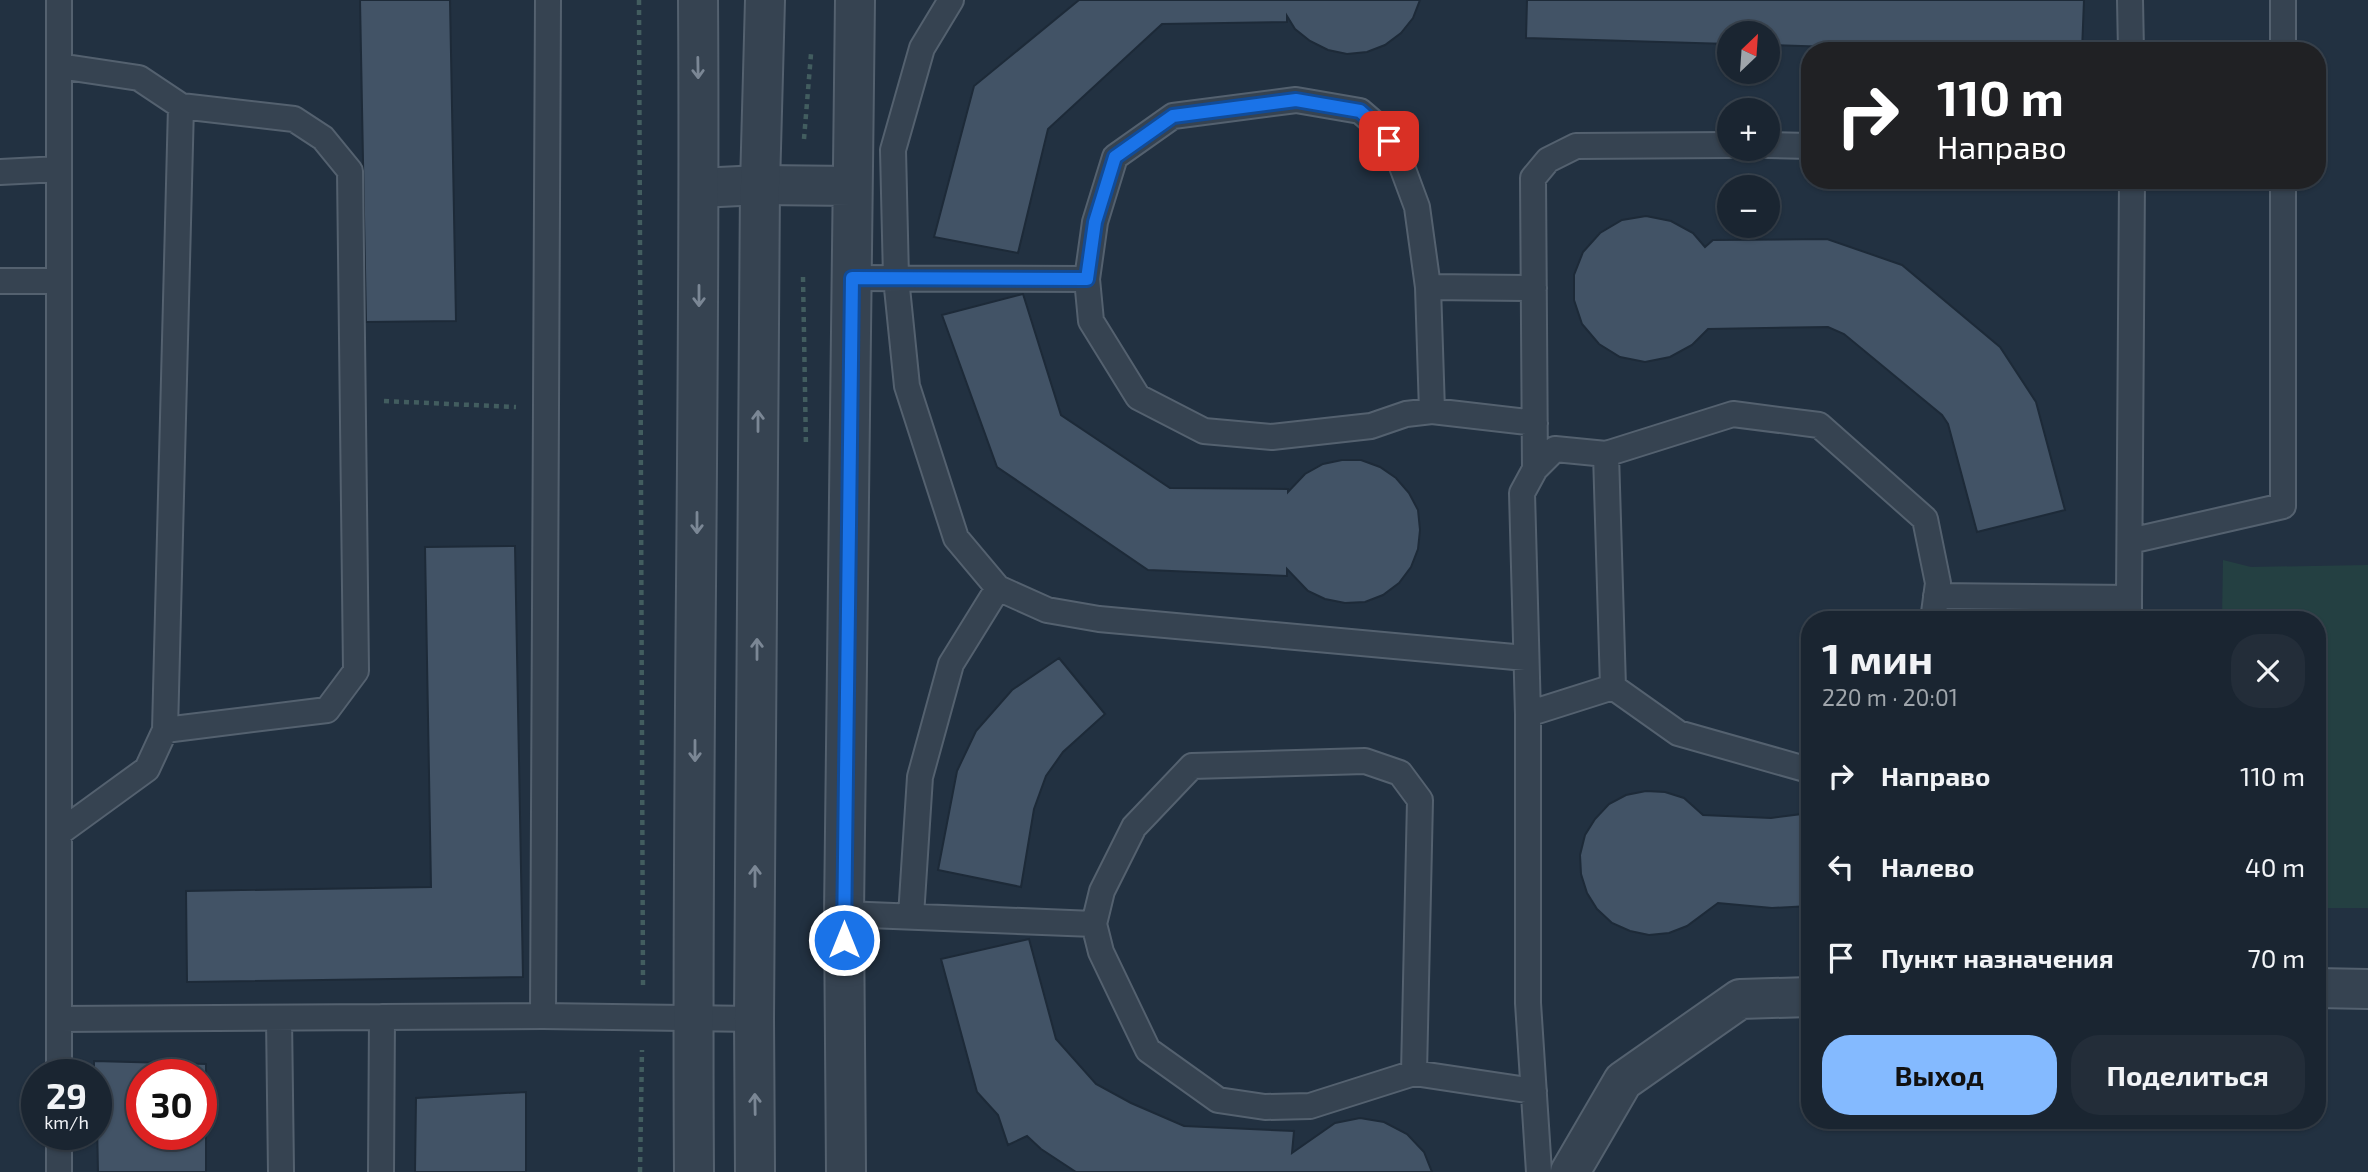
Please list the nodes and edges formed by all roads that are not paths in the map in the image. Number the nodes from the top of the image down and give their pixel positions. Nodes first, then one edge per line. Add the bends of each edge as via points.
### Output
1 (59, 0) edge
2 (548, 0) edge
3 (698, 0) edge
4 (765, 0) edge
5 (855, 0) edge
6 (951, 0) edge
7 (2130, 0) edge
8 (2283, 0) edge
9 (2131, 42) edge
10 (2283, 42) edge
11 (59, 66) junction
12 (181, 106) junction
13 (1717, 145) edge
14 (1780, 145) edge
15 (1801, 146) edge
16 (59, 169) junction
17 (0, 172) edge
18 (760, 185) junction
19 (852, 186) junction
20 (699, 188) junction
21 (2132, 189) edge
22 (2283, 189) edge
23 (852, 278) junction
24 (896, 278) junction
25 (1087, 279) junction
26 (0, 281) edge
27 (59, 281) junction
28 (1428, 287) junction
29 (1534, 288) junction
30 (1432, 411) junction
31 (1535, 423) junction
32 (1606, 454) junction
33 (1535, 469) junction
34 (2130, 541) junction
35 (998, 588) junction
36 (1934, 608) edge
37 (2129, 609) edge
38 (1526, 658) junction
39 (1613, 687) junction
40 (1528, 714) junction
41 (165, 730) junction
42 (1801, 768) edge
43 (59, 833) junction
44 (844, 914) junction
45 (911, 916) junction
46 (1094, 924) junction
47 (2326, 989) edge
48 (2368, 989) edge
49 (1801, 997) edge
50 (543, 1016) junction
51 (382, 1017) junction
52 (279, 1018) junction
53 (693, 1018) junction
54 (754, 1019) junction
55 (59, 1020) junction
56 (59, 1059) edge
57 (1414, 1073) junction
58 (1534, 1091) junction
59 (59, 1150) edge
60 (59, 1172) edge
61 (281, 1172) edge
62 (381, 1172) edge
63 (694, 1172) edge
64 (755, 1172) edge
65 (846, 1172) edge
66 (1539, 1172) edge
67 (1570, 1172) edge

1 - 11 lane
2 - 50 lane
3 -> 20 street
4 - 18 street
5 - 19 street
6 - 24 lane via 922,48 893,150
7 - 9 lane
8 - 10 lane
11 - 12 lane via 139,78
11 - 16 lane
12 - 41 lane
12 - 41 lane via 294,119 323,138 350,171 356,671 327,710
13 - 29 lane via 1576,146 1548,160 1533,178
14 - 15 lane
16 - 17 lane
16 - 27 lane
18 - 19 street
18 - 20 street
54 -> 18 street
19 - 23 street
20 -> 53 street
21 - 34 lane
22 - 34 lane via 2283,506
23 - 24 lane
23 - 44 street
24 - 25 lane
24 - 35 lane via 907,386 956,538
25 - 28 lane via 1095,222 1115,157 1173,116 1296,100 1360,111 1381,130 1397,153 1417,207
25 - 30 lane via 1091,321 1138,397 1203,431 1272,437 1371,426
26 - 27 lane
27 - 43 lane
28 - 29 lane
28 - 30 lane
29 - 31 lane
30 - 31 lane
31 - 33 lane
32 - 33 lane via 1555,449
32 - 36 lane via 1733,414 1819,425 1925,519 1938,583
32 - 39 lane
33 - 38 lane via 1522,493
34 - 37 lane
35 - 38 lane via 1047,610 1099,619
35 - 45 lane via 951,664 923,765
36 - 37 lane
38 - 40 lane
39 - 40 lane
39 - 42 lane via 1678,733
40 - 58 lane via 1528,1003
41 - 43 lane via 147,769
43 - 55 lane
44 - 45 lane
44 - 65 street
45 - 46 lane
46 - 57 lane via 1101,952 1147,1050 1218,1100 1265,1107 1310,1106
46 - 57 lane via 1102,891 1133,827 1192,766 1365,761 1400,773 1420,800
47 - 48 street
49 - 67 street via 1740,999 1623,1081
50 - 51 lane
50 - 53 lane
51 - 52 lane
51 - 62 lane
52 - 55 lane
52 - 61 lane
53 - 54 lane
53 - 63 street
64 -> 54 street
55 - 56 lane
57 - 58 lane
58 - 66 lane
59 - 60 lane

